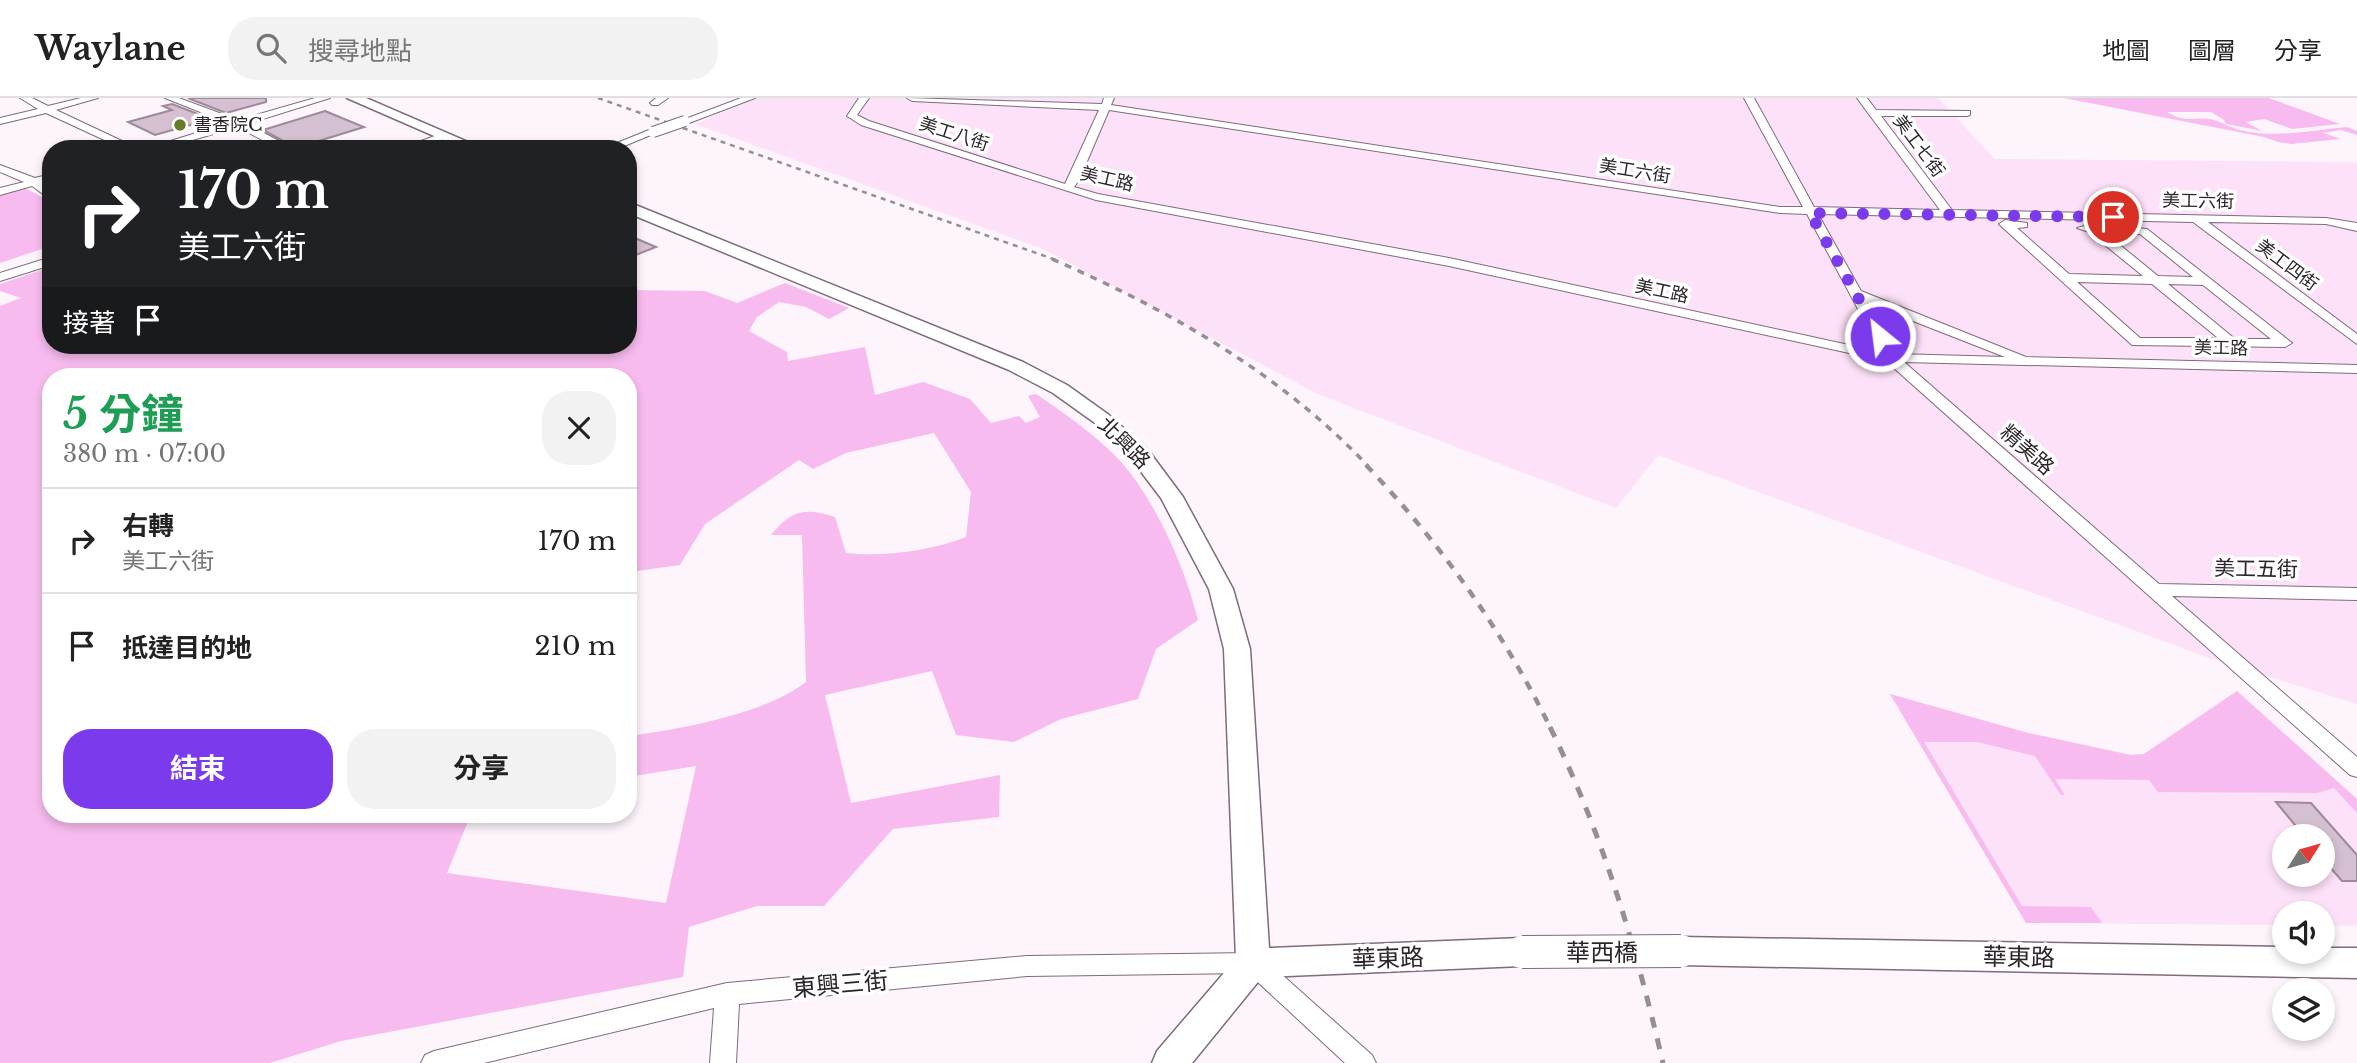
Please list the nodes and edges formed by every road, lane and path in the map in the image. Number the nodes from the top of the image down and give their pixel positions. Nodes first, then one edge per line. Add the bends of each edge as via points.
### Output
1 (24, 98) edge
2 (93, 98) edge
3 (170, 98) edge
4 (325, 98) edge
5 (354, 98) edge
6 (750, 98) edge
7 (864, 98) edge
8 (912, 98) edge
9 (1749, 98) edge
10 (1861, 98) edge
11 (1107, 102) edge
12 (48, 109) junction
13 (1871, 113) junction
14 (1967, 113) dead end
15 (0, 121) edge
16 (237, 123) junction
17 (443, 136) junction
18 (112, 140) edge
19 (180, 140) edge
20 (271, 140) edge
21 (431, 140) edge
22 (453, 140) edge
23 (631, 140) edge
24 (0, 168) edge
25 (42, 180) edge
26 (34, 182) junction
27 (1067, 188) junction
28 (42, 189) edge
29 (0, 192) edge
30 (637, 212) edge
31 (1810, 213) junction
32 (1949, 214) junction
33 (2195, 218) junction
34 (2357, 227) edge
35 (2092, 228) junction
36 (42, 264) edge
37 (0, 277) edge
38 (2066, 278) junction
39 (2155, 280) junction
40 (2206, 281) junction
41 (1856, 294) junction
42 (2357, 340) edge
43 (2232, 343) junction
44 (1891, 358) junction
45 (2030, 362) junction
46 (2357, 369) edge
47 (2154, 590) junction
48 (2357, 594) edge
49 (2357, 769) edge
50 (1681, 951) joint
51 (1522, 952) joint
52 (1253, 963) junction
53 (2357, 964) edge
54 (727, 994) junction
55 (434, 1063) edge
56 (723, 1063) edge
57 (1170, 1063) edge
58 (1363, 1063) edge

1 - 12 street
2 - 12 street
3 - 16 street
4 - 16 street
5 - 17 street
6 - 23 street, bridge
7 - 27 street, 美工八街 via 852,116 864,123
8 - 11 street, 美工六街
9 - 31 street, 精美路
10 - 13 street, 美工七街
11 - 27 street, 美工路
11 - 31 street, 美工六街
12 - 15 street
12 - 18 street
13 - 14 street
13 - 32 street, 美工七街
16 - 19 street
16 - 20 street
17 - 21 street
17 - 22 street
24 - 26 street
25 - 26 street
26 - 28 street
26 - 29 street
27 - 44 street, 美工路 via 1449,262
30 - 52 street, 北興路 via 1016,366 1060,389 1102,419 1140,455 1172,497 1221,589 1237,649
31 - 32 street, 美工六街
31 - 41 street, 精美路
32 - 33 street, 美工六街
33 - 34 street, 美工六街 via 2326,221
33 - 42 street, 美工四街
35 - 38 street via 2005,224
35 - 39 street
35 - 40 street via 2143,231
36 - 37 street
38 - 39 street
38 - 43 street via 2137,342
39 - 40 street
39 - 43 street
40 - 43 street via 2285,343
41 - 44 street, 精美路
41 - 45 street
44 - 45 street, 美工路
44 - 47 street, 精美路
45 - 46 street, 美工路
47 - 48 street, 美工五街
47 - 49 street, 精美路
50 - 51 street, 華西橋, bridge
50 - 53 street, 華東路
51 - 52 street, 華東路
52 - 54 street, 東興三街 via 1027,966
52 - 57 street
52 - 58 street
54 - 55 street, 東興三街
54 - 56 street

